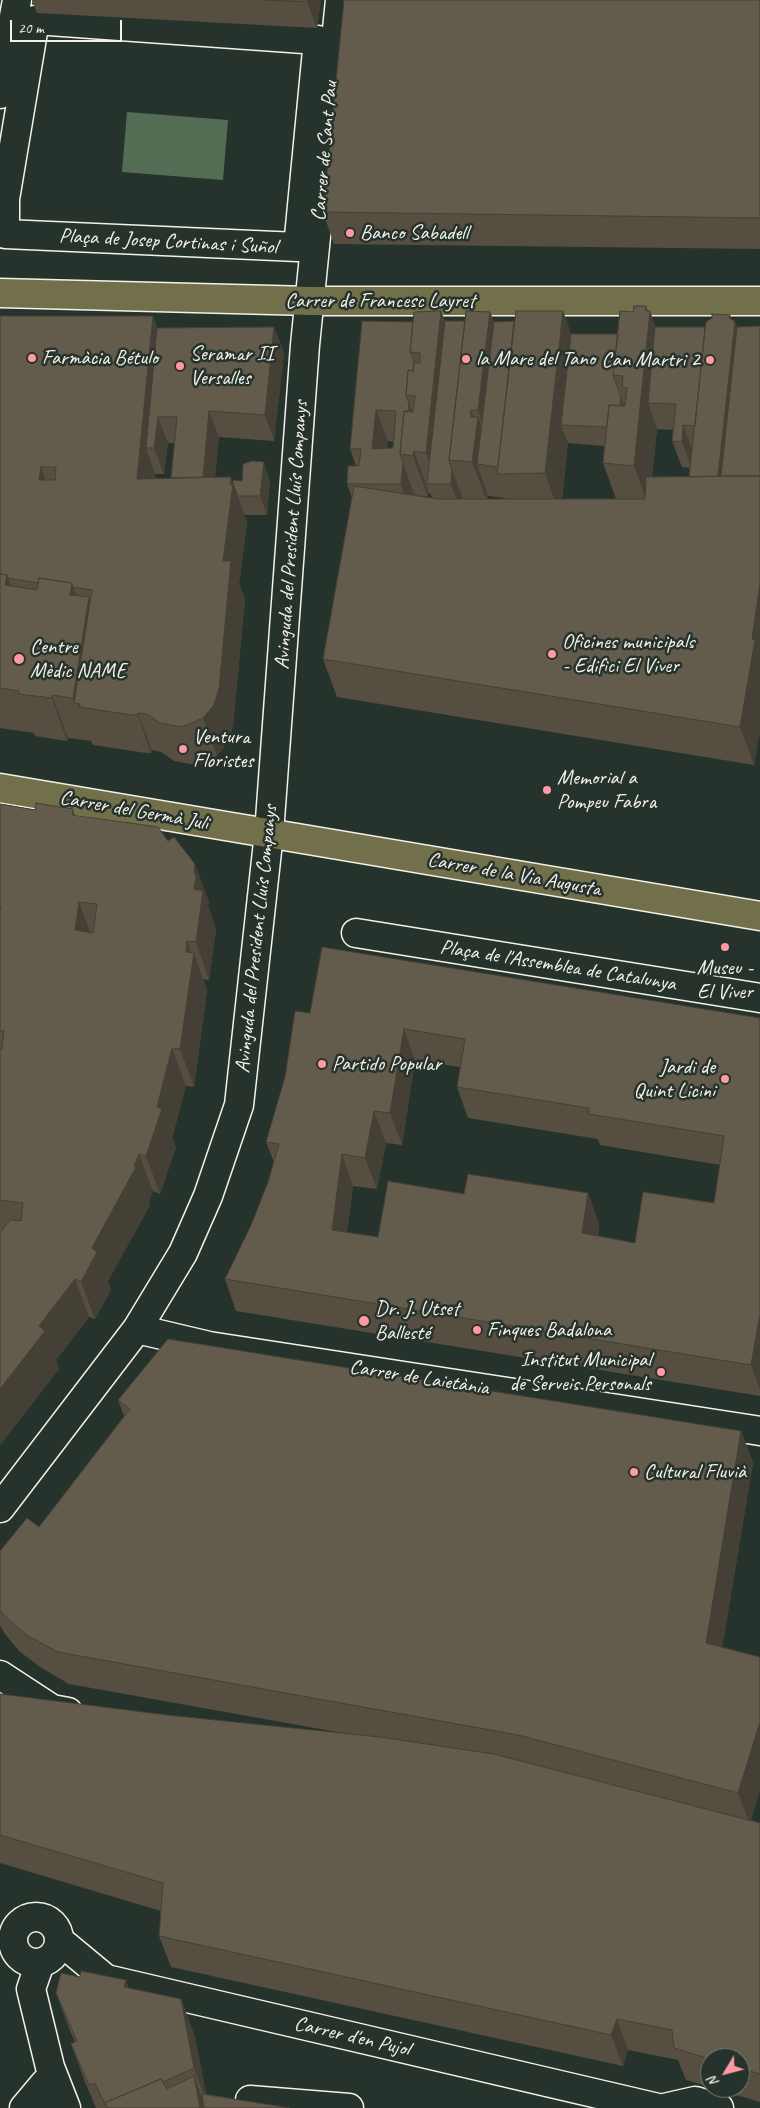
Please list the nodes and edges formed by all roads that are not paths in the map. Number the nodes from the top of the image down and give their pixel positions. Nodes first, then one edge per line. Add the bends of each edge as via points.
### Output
1 (17, 0) edge
2 (340, 0) edge
3 (321, 90) junction
4 (0, 94) edge
5 (0, 294) edge
6 (311, 301) junction
7 (760, 301) edge
8 (0, 788) edge
9 (269, 833) junction
10 (760, 916) edge
11 (356, 933) dead end
12 (760, 998) edge
13 (137, 1330) junction
14 (760, 1431) edge
15 (0, 1508) edge
16 (0, 1675) edge
17 (91, 1715) edge
18 (10, 1918) edge
19 (59, 1940) junction
20 (40, 1963) junction
21 (50, 2067) junction
22 (250, 2100) edge
23 (59, 2106) edge
24 (702, 2106) edge
25 (14, 2108) edge
26 (24, 2108) edge
27 (349, 2108) edge
28 (658, 2108) edge
29 (664, 2108) edge

1 - 4 street
2 - 3 street, Carrer de Sant Pau
3 - 3 street, Plaça de Josep Cortinas i Suñol via 298,247 5,234 5,199 35,20 318,40
3 - 6 street, Carrer de Sant Pau
5 - 6 main road, Carrer de Francesc Layret
6 - 7 main road, Carrer de Francesc Layret
6 - 9 street, Avinguda del President Lluís Companys via 305,345
8 - 9 main road, Carrer del Germà Juli
9 - 10 main road, Carrer de la Via Augusta
9 - 13 street, Avinguda del President Lluís Companys via 239,1105 208,1196 183,1253
11 - 12 street, Plaça de l'Assemblea de Catalunya
13 - 14 street, Carrer de Laietània via 209,1346
13 - 15 street, Avinguda del President Lluís Companys
16 - 17 street via 52,1709
18 - 19 street via 46,1919 53,1924
18 - 20 street via 15,1950 25,1960
19 - 20 street via 54,1955
19 - 28 street, Carrer d'en Pujol via 106,1979
20 - 21 street via 31,1989
21 - 23 street
21 - 25 street
22 - 27 street
23 - 26 street via 45,2083
24 - 29 street

